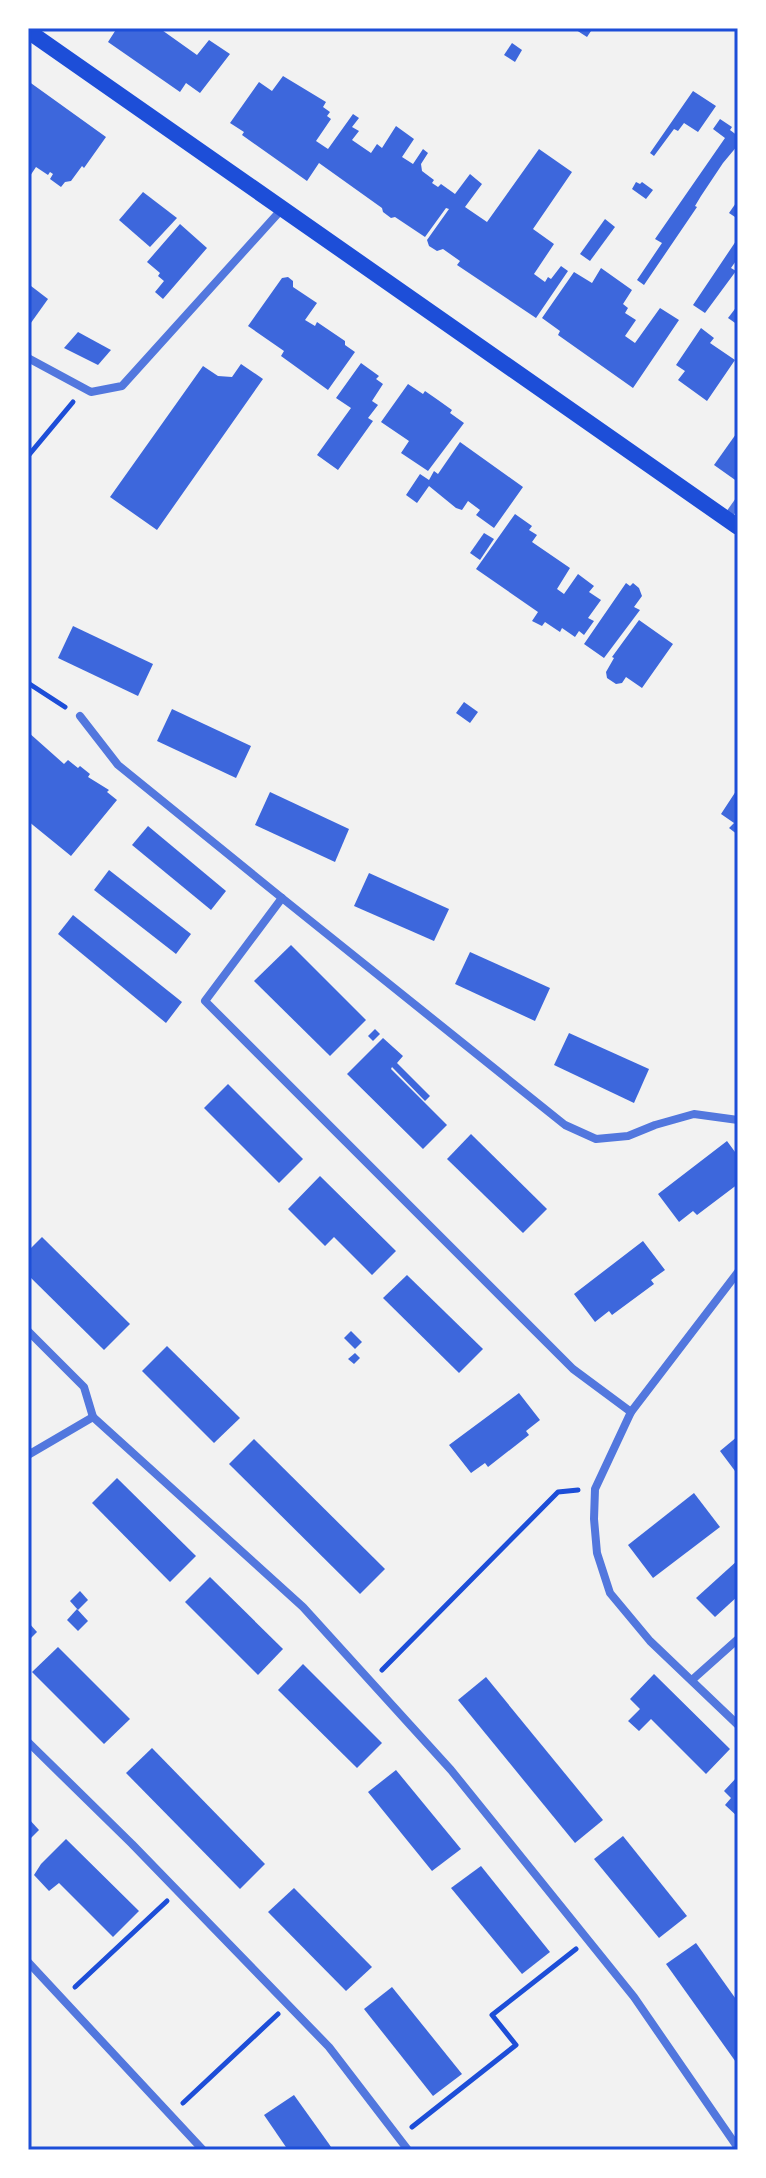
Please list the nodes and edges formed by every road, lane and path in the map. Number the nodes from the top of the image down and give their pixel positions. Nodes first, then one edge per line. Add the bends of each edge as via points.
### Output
1 (28, 31) edge
2 (282, 208) junction
3 (28, 358) edge
4 (85, 388) junction
5 (28, 456) edge
6 (738, 502) edge
7 (732, 523) edge
8 (28, 683) edge
9 (80, 716) joint
10 (282, 898) junction
11 (738, 1120) edge
12 (738, 1272) edge
13 (28, 1331) edge
14 (631, 1412) junction
15 (93, 1417) junction
16 (28, 1455) edge
17 (595, 1489) junction
18 (738, 1639) edge
19 (692, 1680) junction
20 (371, 1681) junction
21 (738, 1725) edge
22 (28, 1742) edge
23 (177, 1891) junction
24 (588, 1939) junction
25 (28, 1962) edge
26 (62, 1998) junction
27 (288, 2005) junction
28 (171, 2115) junction
29 (398, 2138) junction
30 (738, 2148) edge
31 (203, 2150) edge
32 (408, 2150) edge

1 - 2 main road
2 - 4 street via 122,386 91,392
2 - 7 main road
3 - 4 street
4 - 5 path
6 - 7 street
8 - 9 path
9 - 10 street via 118,765
10 - 11 street via 565,1125 596,1139 628,1136 694,1114
10 - 14 street via 205,1001 573,1369
12 - 14 street
13 - 15 street via 84,1387
14 - 17 street
15 - 16 street
15 - 20 street via 303,1607
17 - 19 street via 597,1553 610,1593
17 - 20 path via 558,1492
18 - 19 street
19 - 21 street
20 - 24 street
22 - 23 street
23 - 26 path
23 - 27 street
24 - 29 path via 492,2015 516,2045
24 - 30 street
25 - 26 street
26 - 28 street
27 - 28 path
27 - 29 street via 329,2047
28 - 31 street
29 - 32 street

